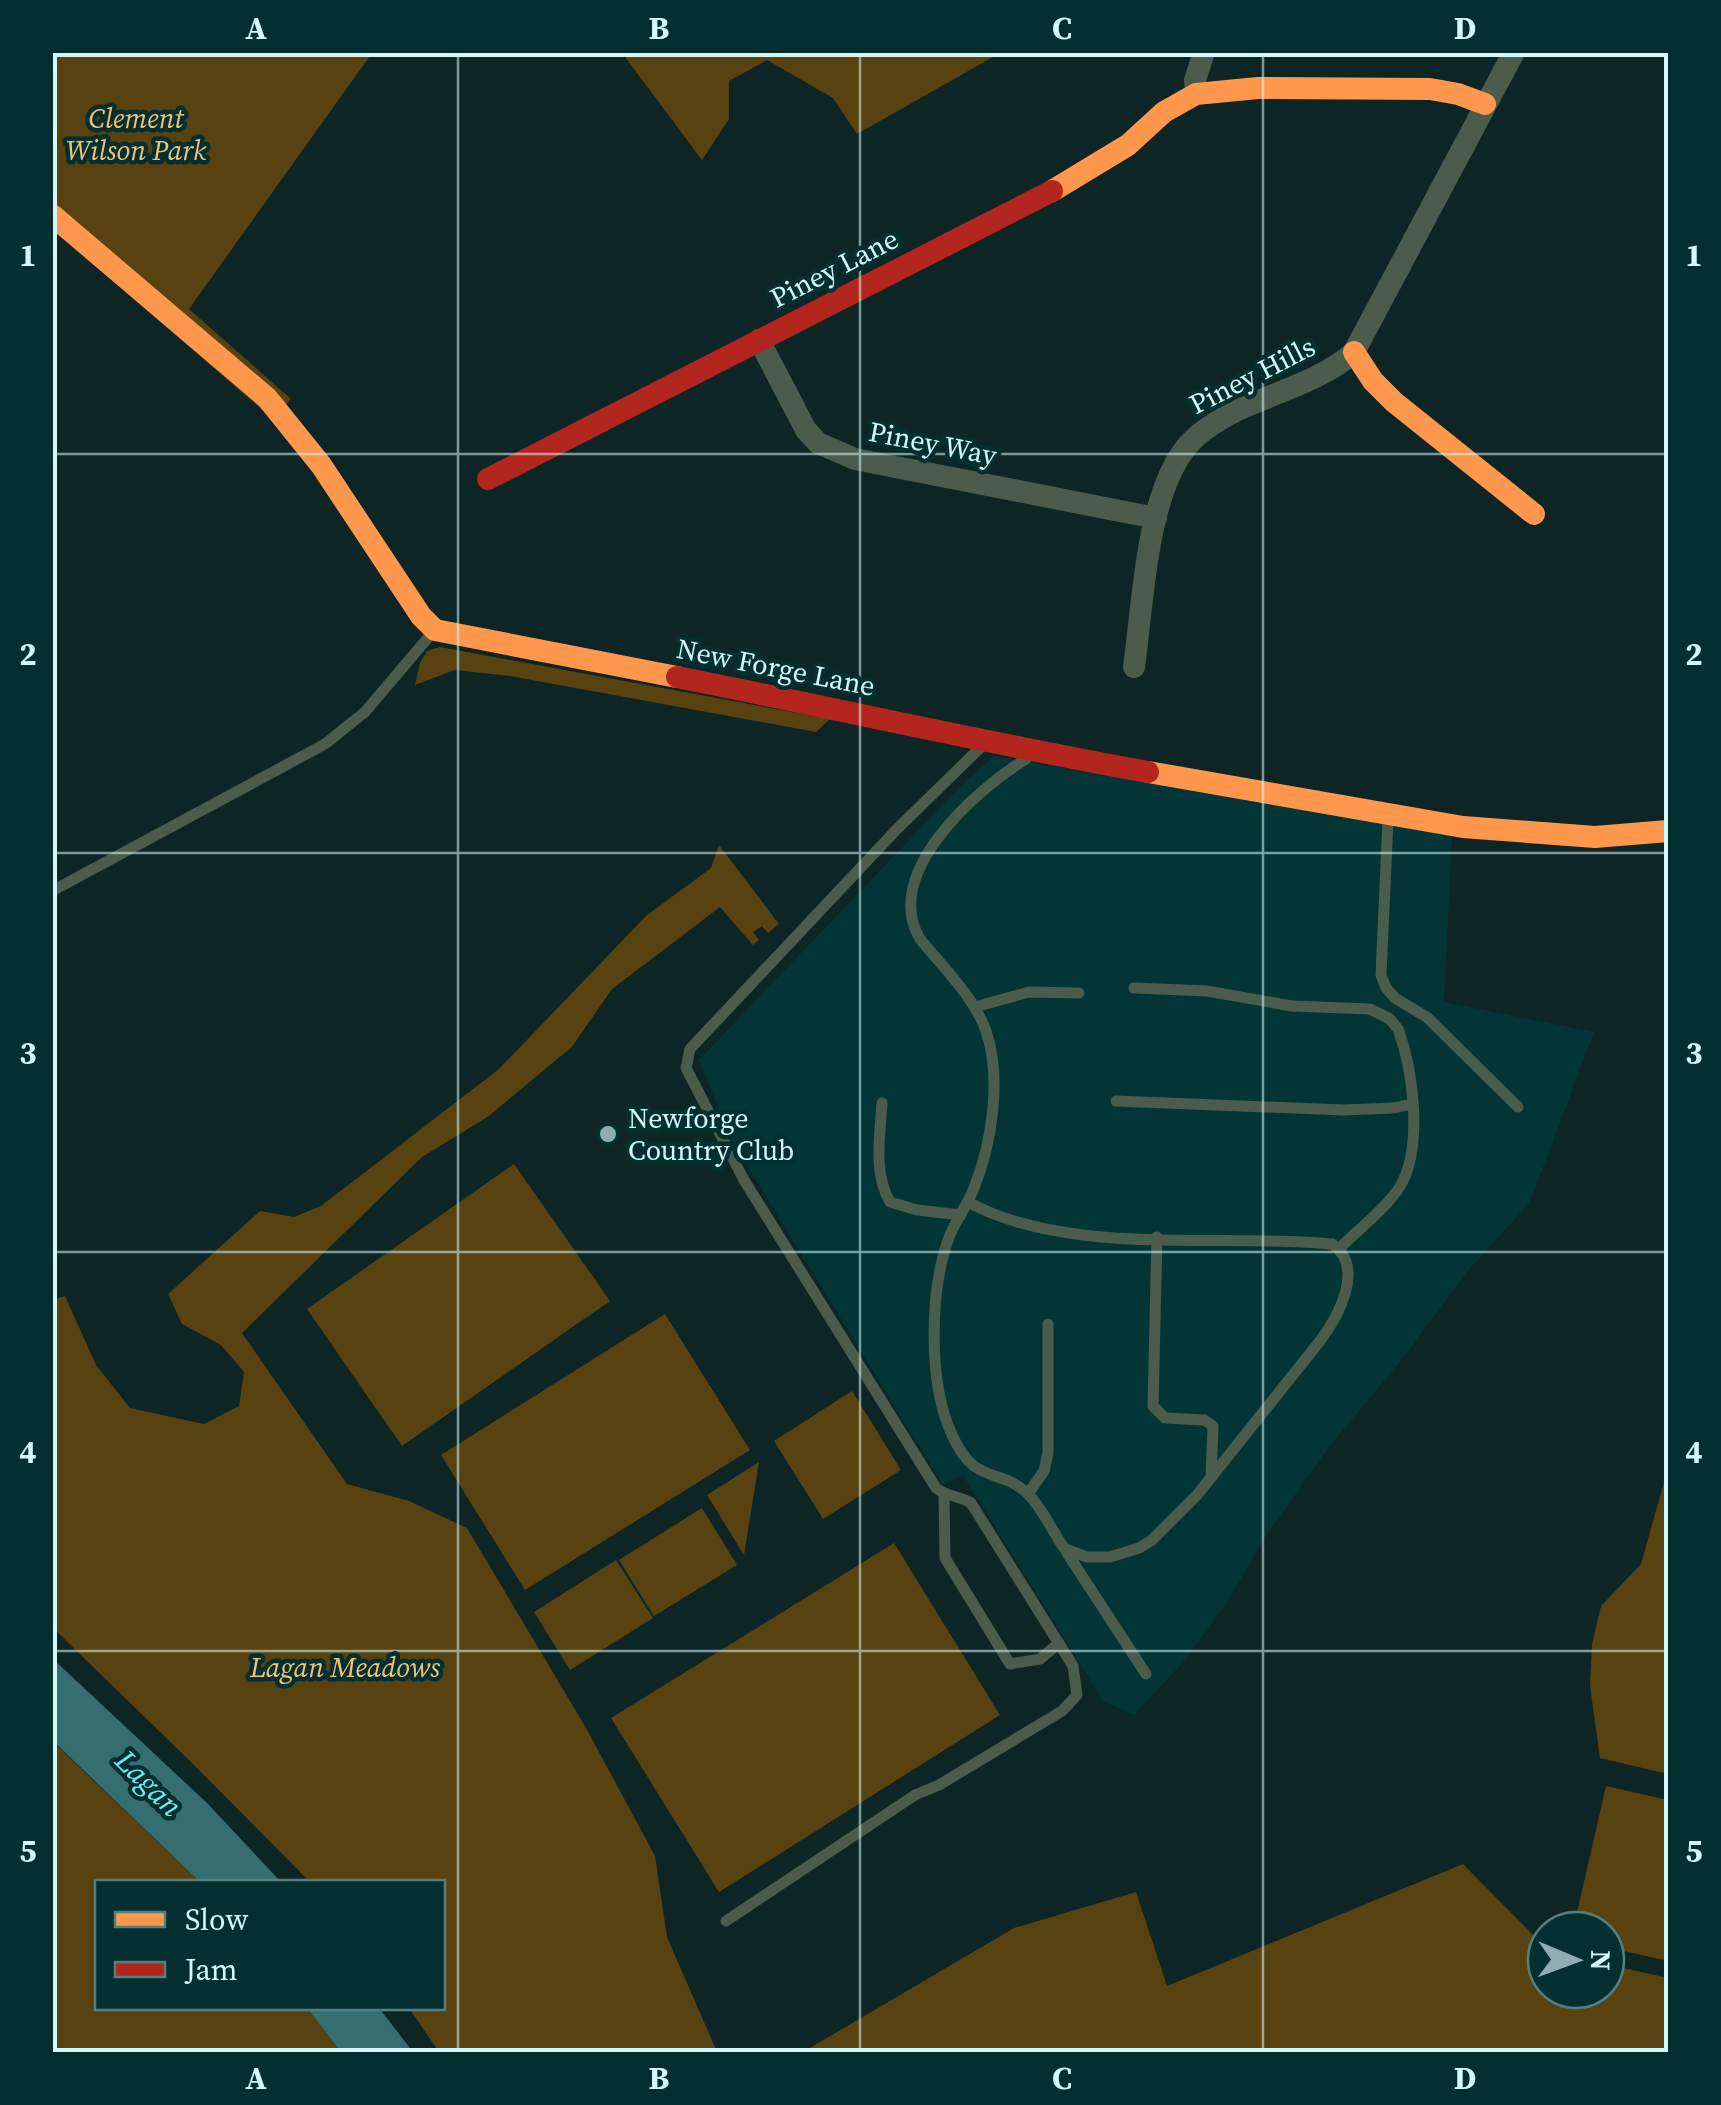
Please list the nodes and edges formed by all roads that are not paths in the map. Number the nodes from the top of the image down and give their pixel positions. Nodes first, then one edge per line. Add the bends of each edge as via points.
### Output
1 (1204, 52) edge
2 (1514, 52) edge
3 (1196, 94) junction
4 (1485, 104) junction
5 (52, 215) edge
6 (759, 340) junction
7 (1354, 352) junction
8 (488, 478) dead end
9 (1534, 514) dead end
10 (1156, 518) junction
11 (435, 630) junction
12 (1134, 667) dead end
13 (985, 743) junction
14 (1039, 754) junction
15 (1388, 815) junction
16 (1668, 831) edge
17 (52, 891) edge
18 (1134, 988) dead end
19 (1078, 993) dead end
20 (975, 1007) junction
21 (1116, 1102) dead end
22 (882, 1103) dead end
23 (1412, 1104) junction
24 (1518, 1107) dead end
25 (968, 1202) junction
26 (960, 1215) junction
27 (1158, 1238) junction
28 (1339, 1249) junction
29 (1048, 1324) dead end
30 (1211, 1478) junction
31 (944, 1494) junction
32 (1028, 1494) junction
33 (1065, 1549) junction
34 (1059, 1643) junction
35 (1146, 1674) dead end
36 (726, 1921) dead end

1 - 3 street
2 - 4 street, Piney Hills
3 - 4 street, Piney Lane via 1430,89
3 - 6 street, Piney Lane via 1105,163
4 - 7 street, Piney Hills
5 - 11 street via 267,398
6 - 8 street, Piney Lane
6 - 10 street, Piney Way via 806,430 836,452
7 - 9 street via 1394,402
7 - 10 street, Piney Hills via 1203,430 1173,466
10 - 12 street, Piney Hills
11 - 13 street, New Forge Lane via 871,714
11 - 17 lane via 366,712 326,744
13 - 14 street, New Forge Lane
13 - 31 lane via 686,1058 744,1180
14 - 15 street, New Forge Lane
14 - 20 lane via 993,781 954,818 932,848 910,902 920,939
15 - 16 street, New Forge Lane via 1595,837
15 - 24 lane via 1381,974 1386,988 1428,1018
18 - 23 lane via 1207,990 1381,1014 1402,1040
19 - 20 lane via 1029,992
20 - 25 lane via 990,1046 993,1083 986,1145
21 - 23 lane via 1343,1110
22 - 26 lane via 879,1171 890,1202
23 - 28 lane via 1414,1141 1403,1182
25 - 26 lane
25 - 27 lane via 1045,1231
26 - 32 lane via 936,1307 939,1398 972,1466
27 - 28 lane
27 - 30 lane via 1153,1406 1166,1418 1213,1426
28 - 30 lane via 1348,1276 1334,1322
29 - 32 lane via 1047,1462
30 - 33 lane via 1139,1548 1097,1558
31 - 34 lane via 972,1503
31 - 34 lane via 945,1558 1010,1664 1040,1658
32 - 33 lane
33 - 35 lane
34 - 36 lane via 1074,1666 1078,1695 1062,1711 915,1795

